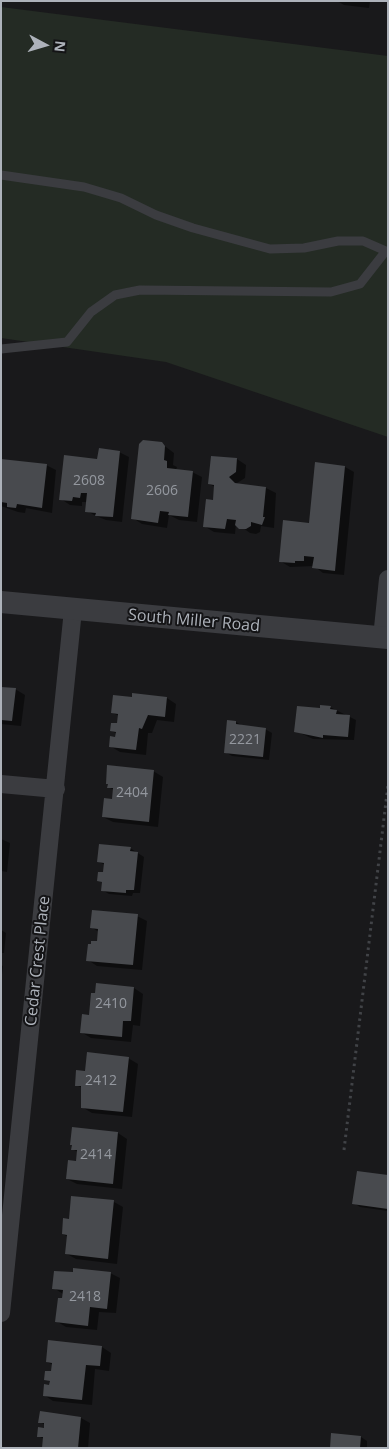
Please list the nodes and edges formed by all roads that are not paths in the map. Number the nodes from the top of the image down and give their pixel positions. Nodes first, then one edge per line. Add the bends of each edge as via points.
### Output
1 (1, 175) edge
2 (386, 252) edge
3 (1, 349) edge
4 (388, 579) edge
5 (1, 602) edge
6 (73, 610) junction
7 (385, 638) edge
8 (1, 784) edge
9 (56, 789) junction
10 (1, 1313) edge

1 - 2 lane via 84,186 193,228 270,249 363,241
2 - 3 lane via 360,284 331,292 140,290 115,295 91,312 67,342
4 - 7 street
5 - 6 street, South Miller Road
6 - 7 street, South Miller Road
6 - 9 street, Cedar Crest Place
8 - 9 street
9 - 10 street, Cedar Crest Place

